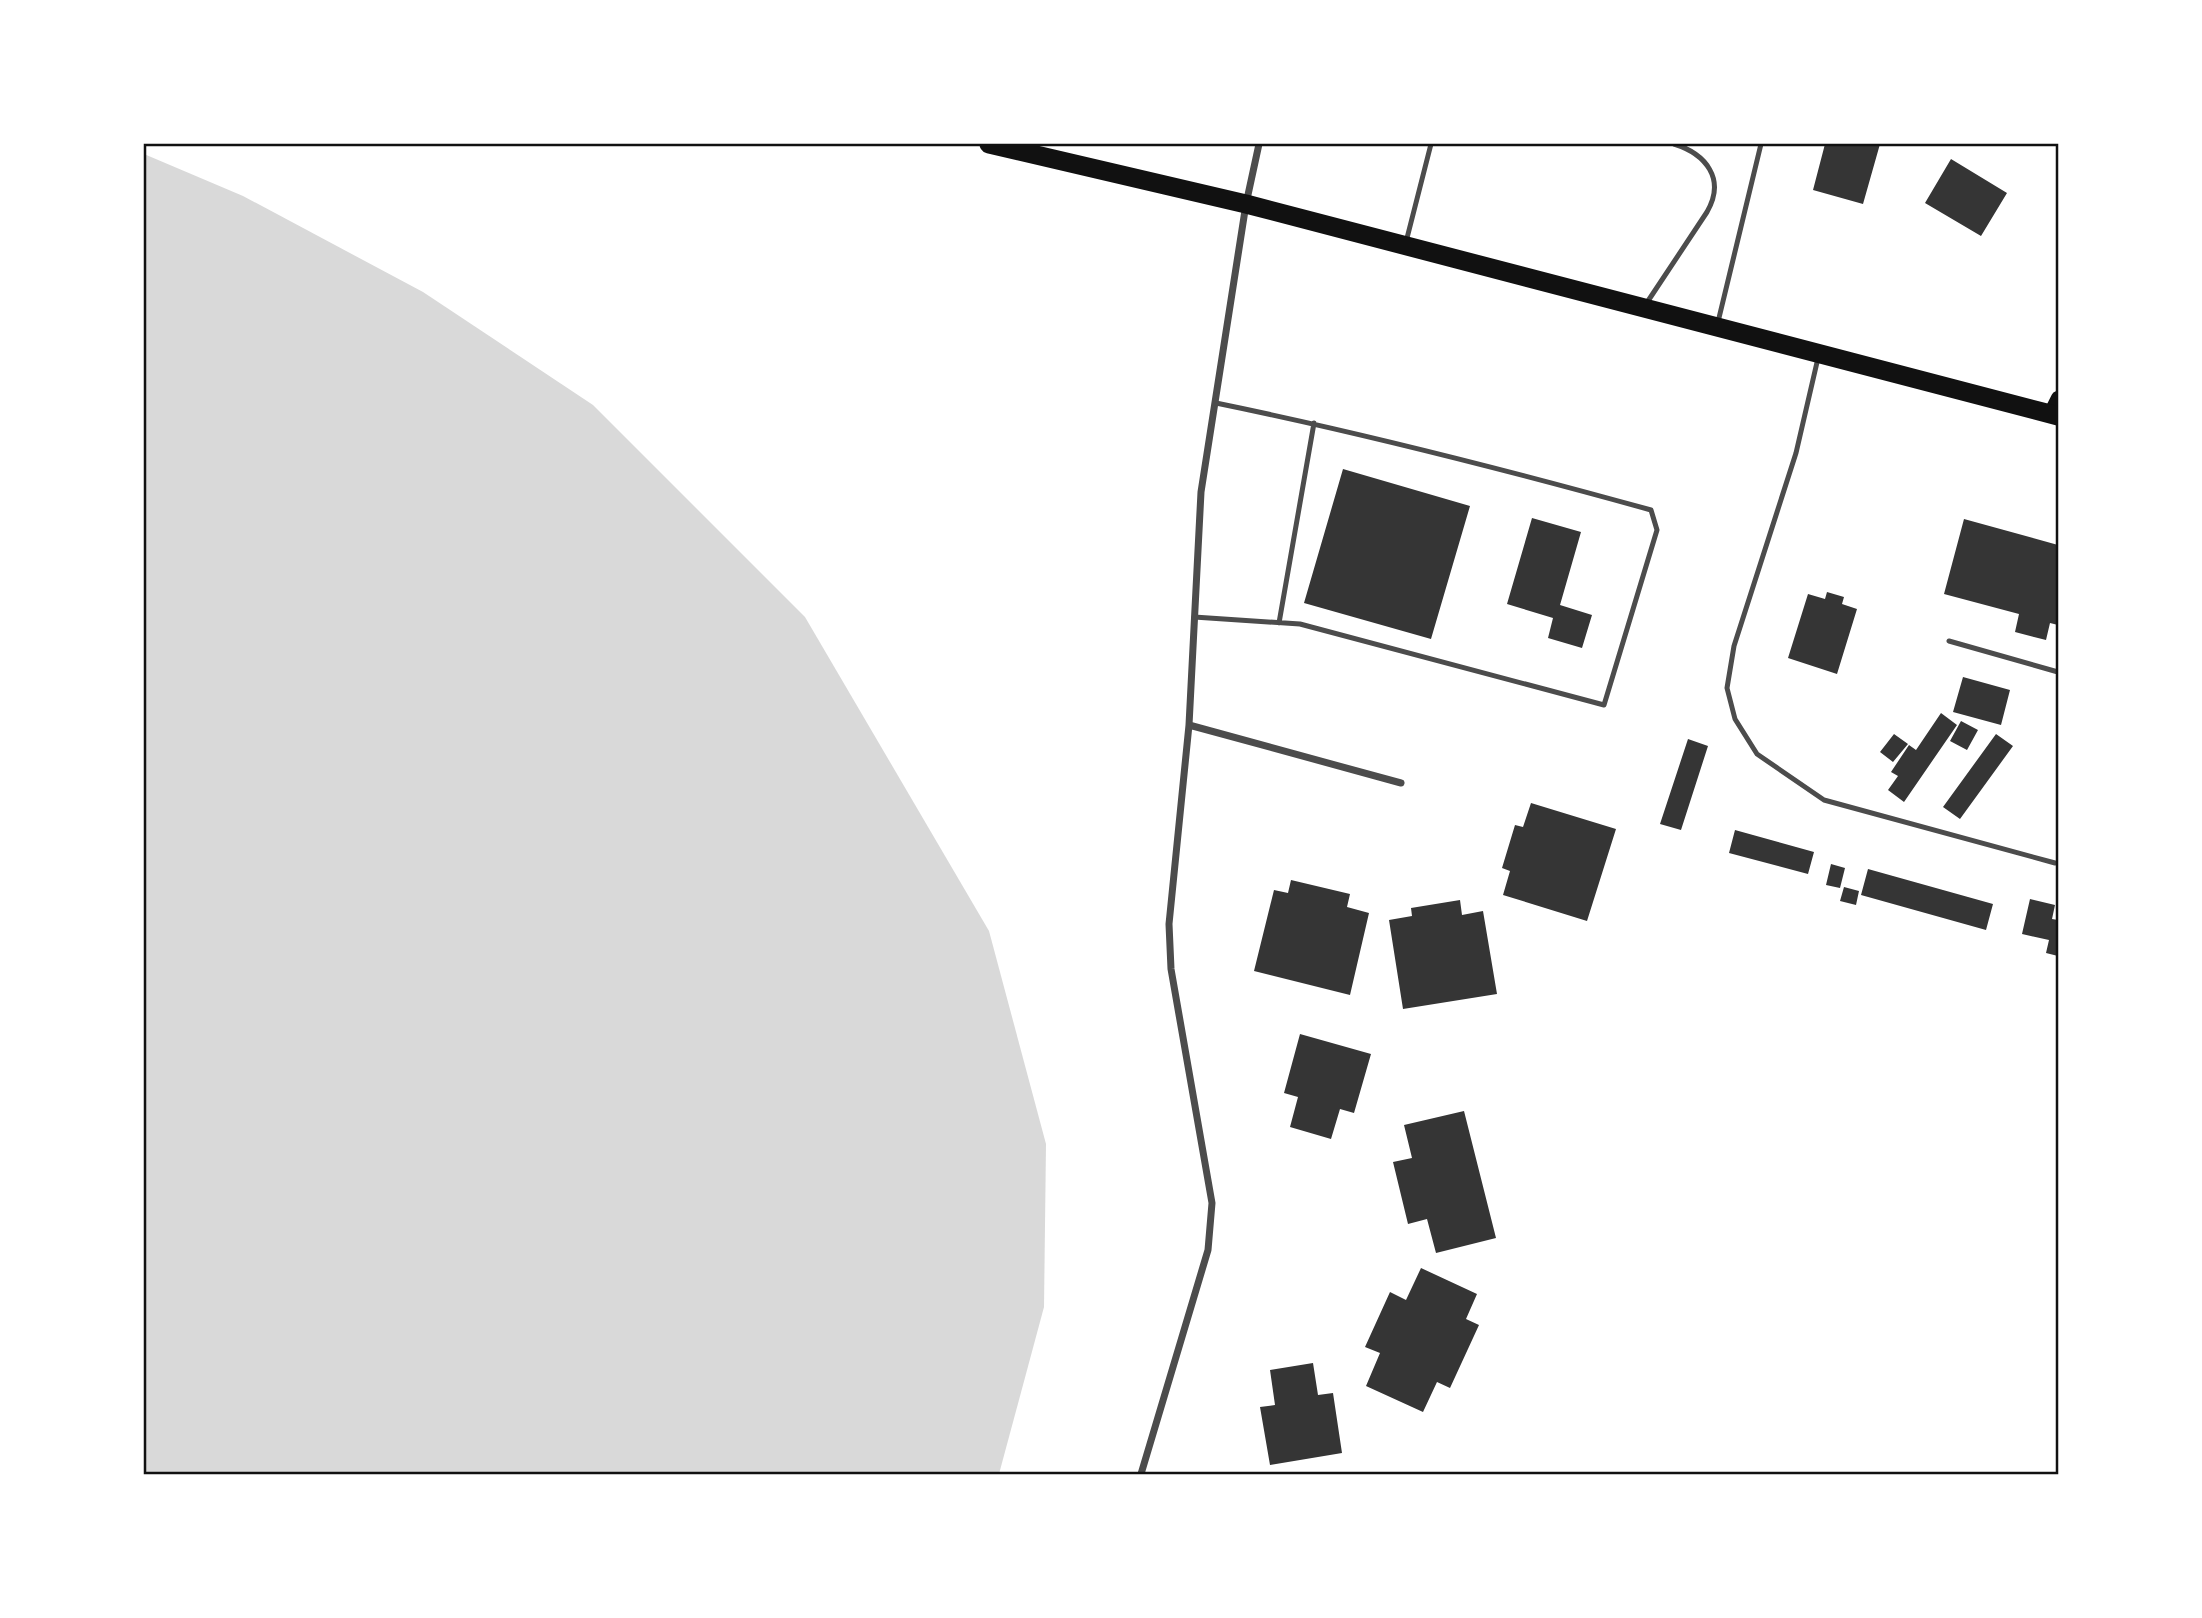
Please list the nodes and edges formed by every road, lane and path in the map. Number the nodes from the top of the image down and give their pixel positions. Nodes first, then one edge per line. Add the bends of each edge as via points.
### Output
1 (996, 144) edge
2 (1259, 144) edge
3 (1431, 144) edge
4 (1674, 144) edge
5 (1761, 144) edge
6 (1246, 204) junction
7 (1405, 245) junction
8 (1644, 306) junction
9 (1717, 325) junction
10 (1819, 352) junction
11 (1216, 402) junction
12 (2056, 409) edge
13 (1314, 423) junction
14 (1194, 617) junction
15 (1279, 623) junction
16 (1949, 641) dead end
17 (2059, 672) edge
18 (1189, 725) junction
19 (1401, 783) dead end
20 (2055, 863) dead end
21 (1141, 1475) edge

1 - 6 highway
2 - 6 street
3 - 7 lane
4 - 8 lane via 1702,157 1712,169 1714,196
5 - 9 lane
6 - 7 highway
6 - 11 street
7 - 8 highway
8 - 9 highway
9 - 10 highway
10 - 12 highway
10 - 20 lane via 1796,453 1734,646 1727,688 1735,719 1756,754 1824,800
11 - 13 lane
11 - 14 street via 1201,492
13 - 15 lane
13 - 15 lane via 1651,510 1657,530 1604,705 1300,624
14 - 15 lane
14 - 18 street
16 - 17 lane
18 - 19 street
18 - 21 street via 1169,924 1171,969 1212,1203 1209,1250

